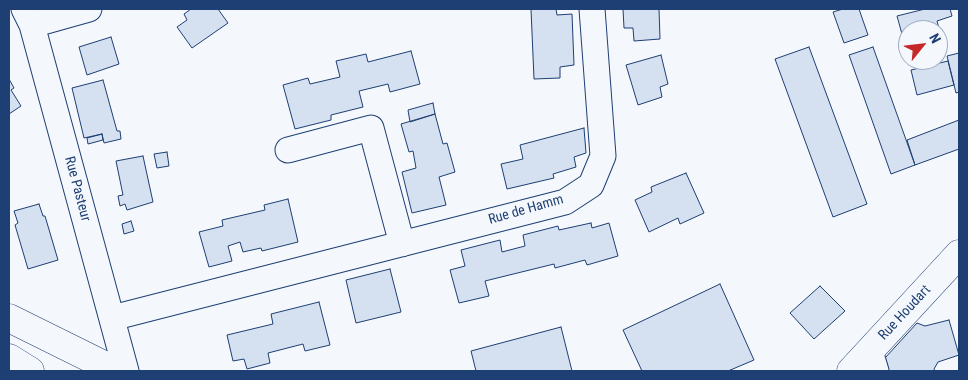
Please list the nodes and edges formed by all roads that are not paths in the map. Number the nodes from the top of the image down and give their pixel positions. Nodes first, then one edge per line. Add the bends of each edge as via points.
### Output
1 (89, 9) edge
2 (592, 9) edge
3 (28, 17) edge
4 (288, 150) dead end
5 (402, 244) junction
6 (959, 254) edge
7 (9, 318) edge
8 (112, 318) junction
9 (9, 358) edge
10 (873, 361) edge
11 (30, 371) edge
12 (116, 371) edge
13 (126, 371) edge
14 (851, 371) edge

1 - 3 street
2 - 5 street, Rue de Hamm via 602,156 591,185 564,202
3 - 8 street, Rue Pasteur
4 - 5 street via 371,128
5 - 8 street, Rue de Hamm
6 - 10 street, Rue Houdart
7 - 12 street
8 - 13 street, Rue Pasteur
9 - 11 street
10 - 14 street, Rue Houdart

